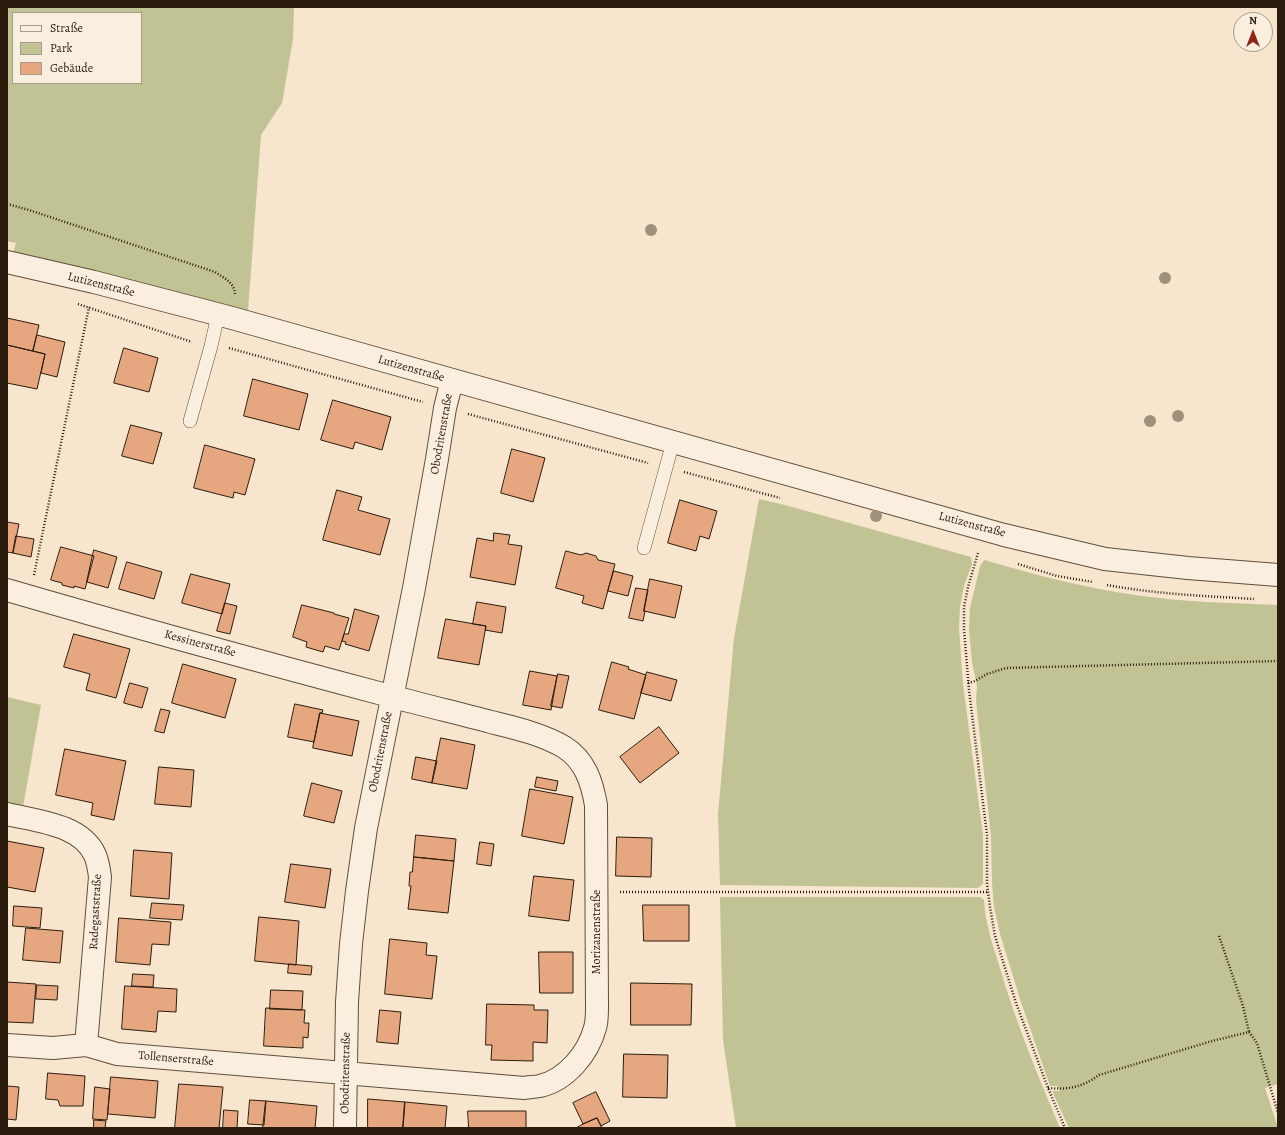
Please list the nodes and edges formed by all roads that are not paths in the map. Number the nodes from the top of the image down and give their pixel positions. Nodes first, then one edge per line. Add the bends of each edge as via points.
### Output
1 (7, 262) edge
2 (225, 316) junction
3 (452, 380) junction
4 (190, 421) dead end
5 (673, 442) junction
6 (644, 548) dead end
7 (1278, 575) edge
8 (7, 590) edge
9 (392, 696) junction
10 (7, 814) edge
11 (7, 1045) edge
12 (86, 1045) junction
13 (345, 1073) junction
14 (345, 1128) edge

1 - 2 street, Lutizenstraße
2 - 3 street, Lutizenstraße
2 - 4 lane via 211,346
3 - 5 street, Lutizenstraße
3 - 9 street, Obodritenstraße
5 - 6 lane
5 - 7 street, Lutizenstraße via 1004,534 1106,559
8 - 9 street, Kessinerstraße
9 - 13 street, Obodritenstraße via 366,828 357,891 347,1002
9 - 13 street, Morizanenstraße via 549,739 566,748 588,772 596,805 595,1027 591,1041 582,1056 569,1070 540,1086 524,1088
10 - 12 street, Radegaststraße via 66,829 78,835 94,854 98,864 100,877
11 - 12 street, Tollenserstraße via 53,1048
12 - 13 street, Tollenserstraße via 117,1054
13 - 14 street, Obodritenstraße

